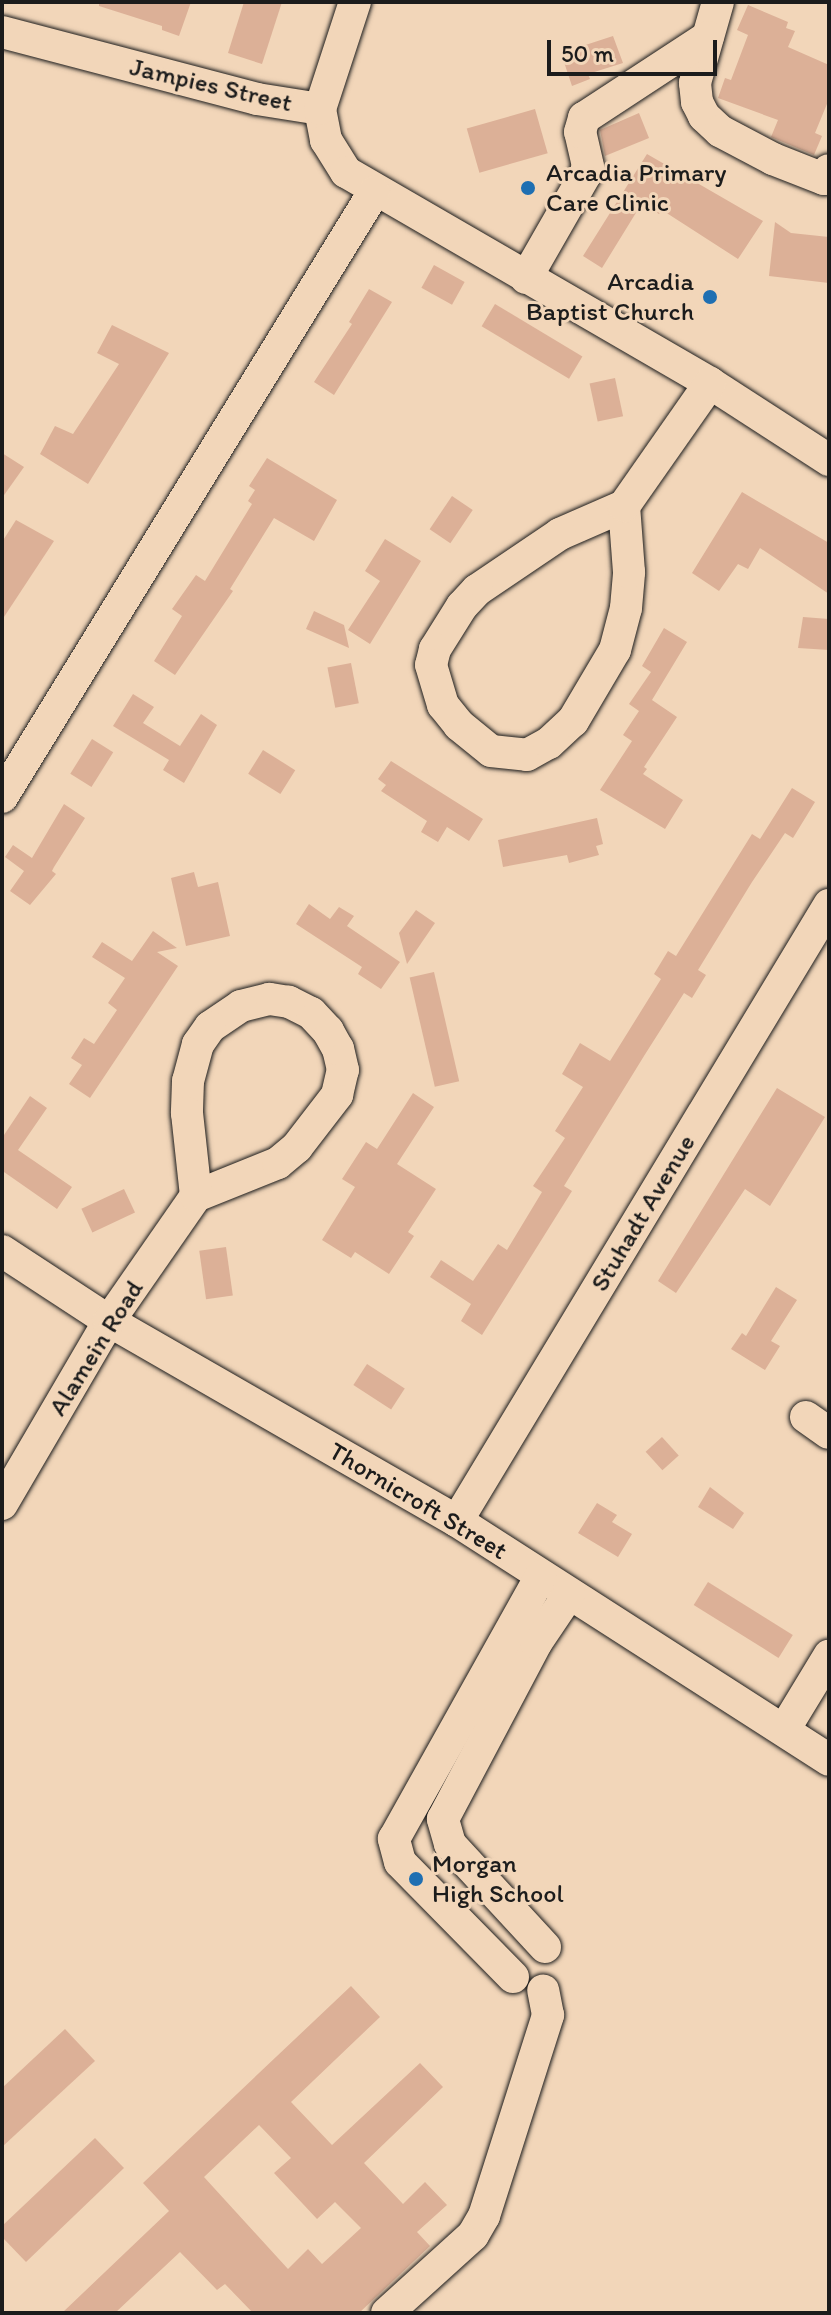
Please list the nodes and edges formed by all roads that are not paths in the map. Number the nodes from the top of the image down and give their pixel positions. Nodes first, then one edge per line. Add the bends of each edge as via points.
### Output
1 (355, 2) edge
2 (718, 2) edge
3 (2, 32) edge
4 (708, 37) junction
5 (320, 109) junction
6 (827, 177) edge
7 (374, 192) junction
8 (526, 278) junction
9 (710, 383) junction
10 (829, 460) edge
11 (624, 506) junction
12 (2, 797) edge
13 (829, 905) edge
14 (196, 1196) junction
15 (2, 1251) edge
16 (109, 1321) junction
17 (2, 1504) edge
18 (457, 1521) junction
19 (541, 1576) junction
20 (569, 1594) junction
21 (829, 1656) edge
22 (784, 1730) junction
23 (829, 1760) edge
24 (545, 1947) junction
25 (513, 1977) junction
26 (543, 1990) junction
27 (387, 2313) edge

1 - 5 street
2 - 4 street
3 - 5 street, Jampies Street via 257,99
4 - 6 street via 695,83 704,116 720,131 773,159
4 - 8 street via 584,118 580,132 588,166 585,175
5 - 7 street, Jampies Street via 326,140 346,172
7 - 8 street, Jampies Street
7 - 12 street
8 - 9 street, Jampies Street
9 - 10 street, Jampies Street
9 - 11 street
11 - 11 street via 629,572 615,650 573,721 549,743 527,755 491,751 443,705 431,665 435,649 477,590 560,534
13 - 18 street, Stuhadt Avenue
14 - 14 street via 187,1113 188,1081 198,1044 210,1027 241,1006 269,999 311,1013 338,1049 343,1070 337,1095 278,1163
14 - 16 street, Alamein Road
15 - 16 street, Thornicroft Street
16 - 17 street, Alamein Road
16 - 18 street, Thornicroft Street
18 - 19 street, Thornicroft Street
19 - 20 street, Thornicroft Street
19 - 25 street via 394,1839 400,1862
20 - 22 street, Thornicroft Street
20 - 24 street via 536,1643 443,1819 450,1844
21 - 22 street
22 - 23 street, Thornicroft Street
24 - 25 street via 519,1951 513,1958
24 - 26 street via 558,1969
25 - 26 street via 525,1990
26 - 27 street via 548,2015 484,2216 473,2235

